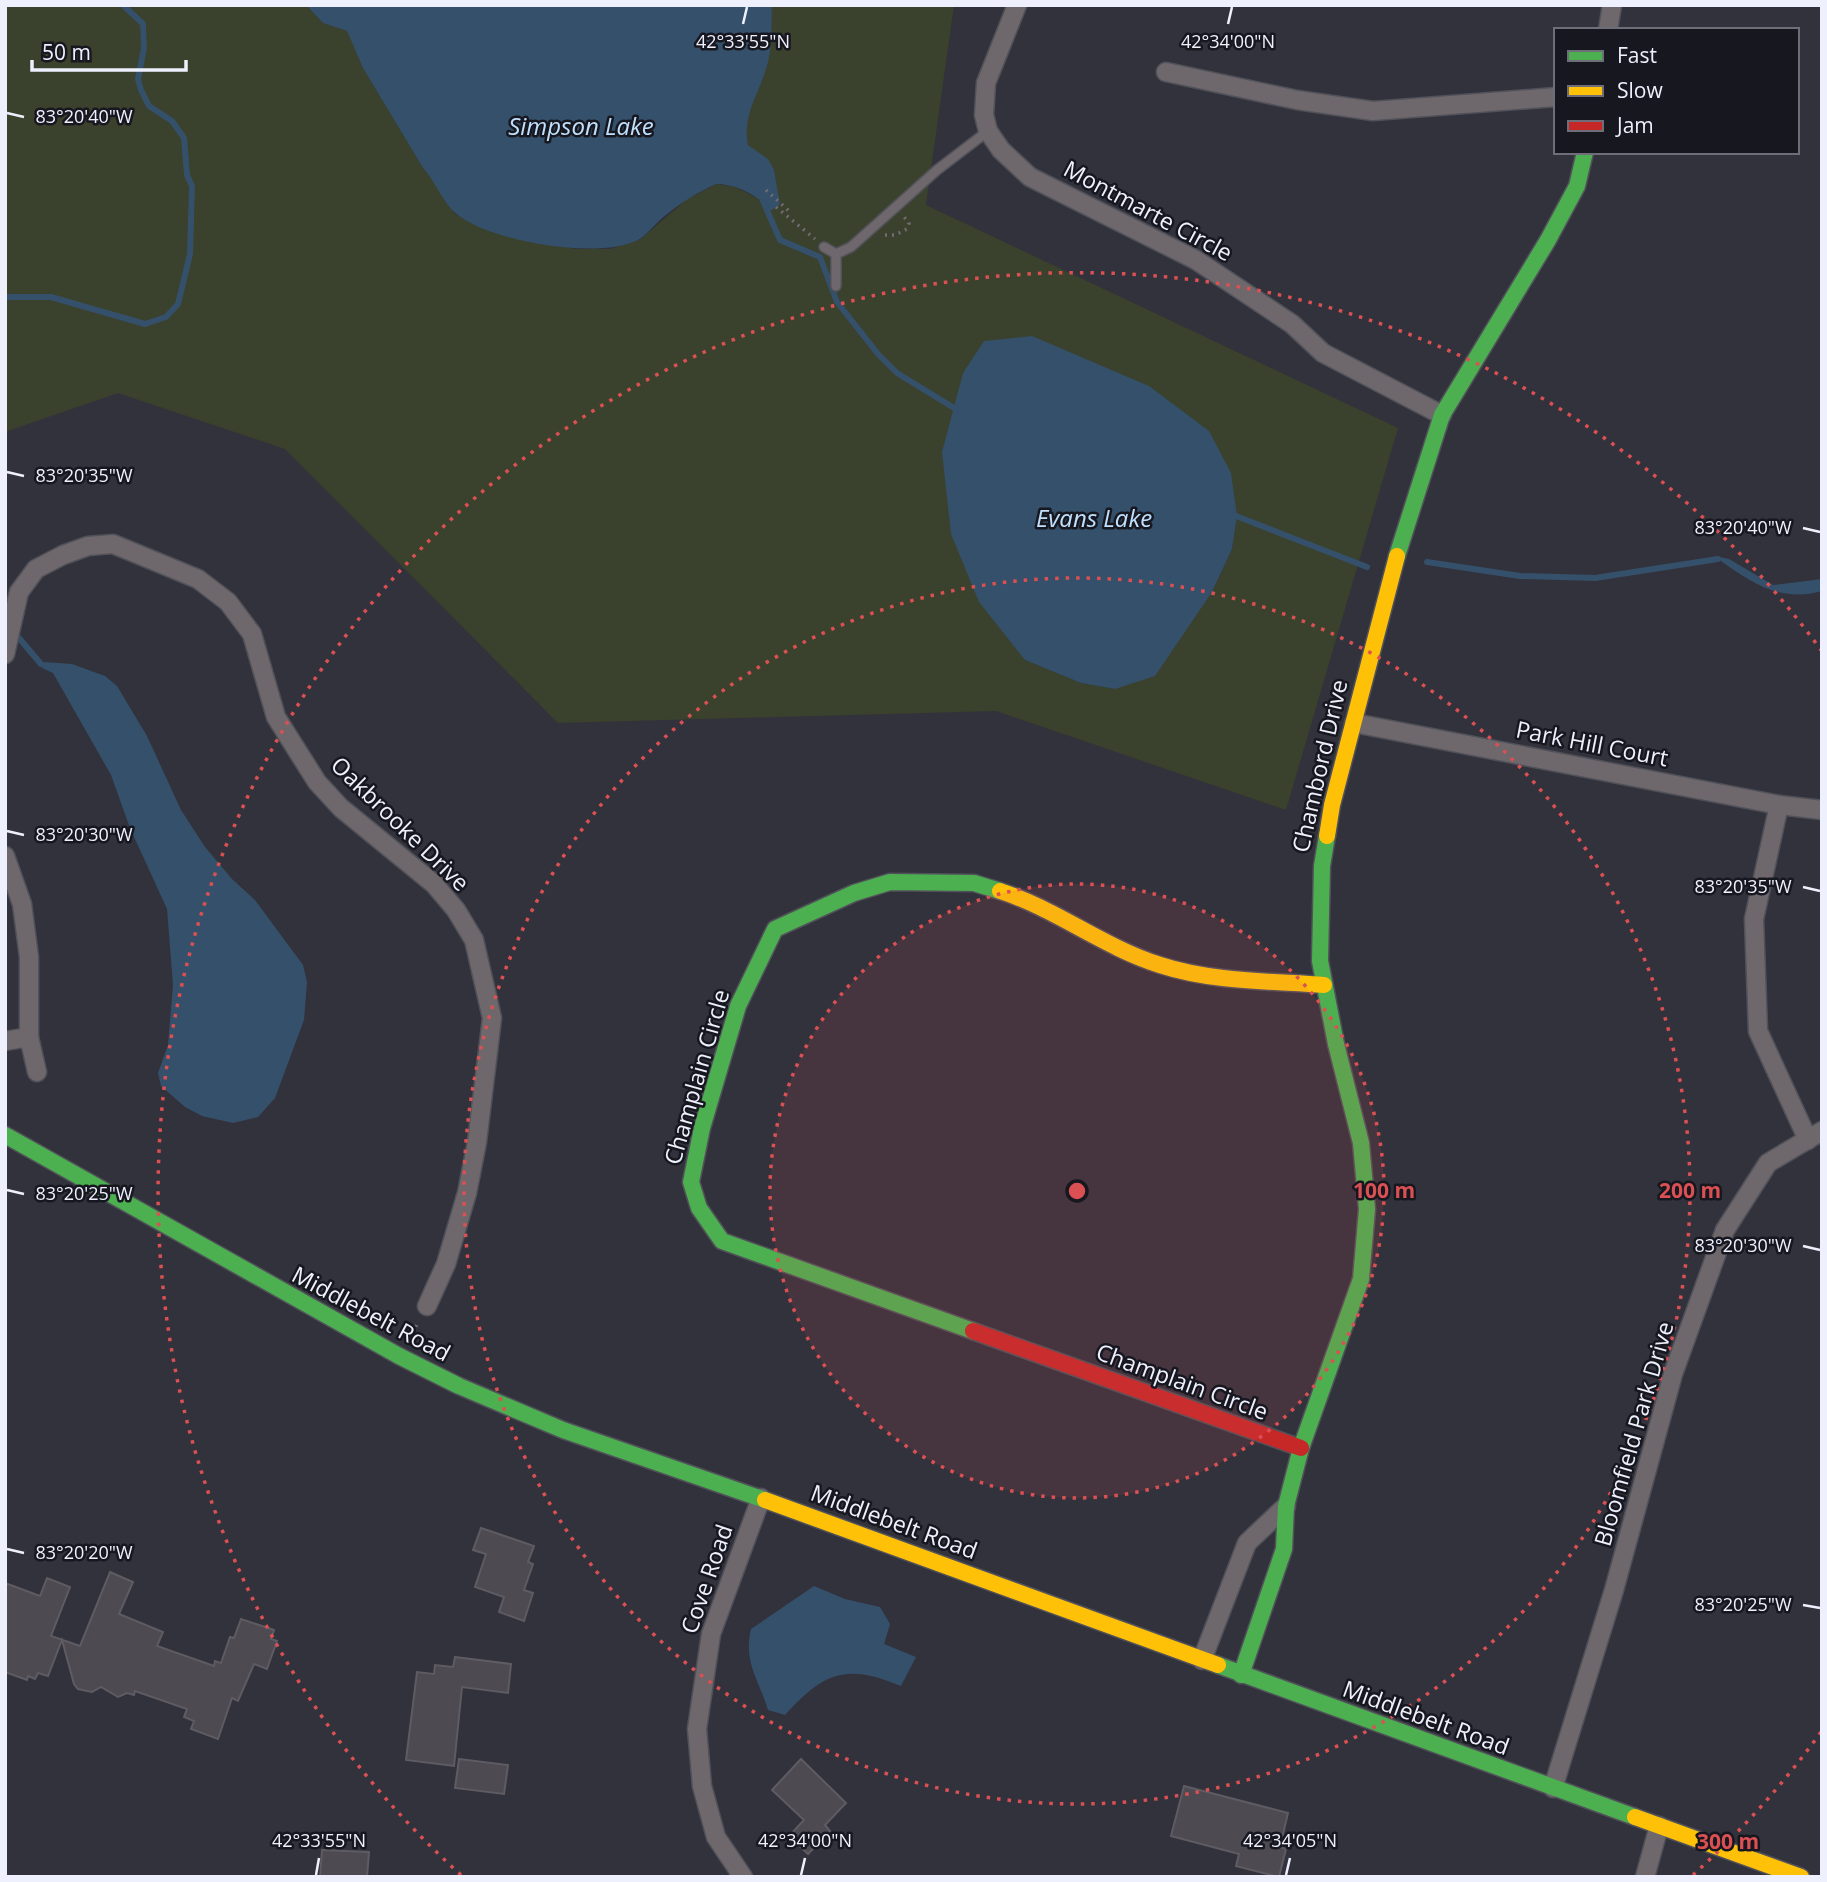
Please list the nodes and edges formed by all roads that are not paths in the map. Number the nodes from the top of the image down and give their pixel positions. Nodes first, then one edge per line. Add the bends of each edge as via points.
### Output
1 (1017, 5) edge
2 (1612, 5) edge
3 (1608, 28) edge
4 (1166, 72) dead end
5 (1554, 97) edge
6 (988, 131) junction
7 (1585, 154) edge
8 (824, 247) road end
9 (835, 254) junction
10 (836, 286) dead end
11 (1442, 415) junction
12 (5, 654) edge
13 (1354, 723) junction
14 (1779, 805) junction
15 (1822, 810) edge
16 (5, 856) edge
17 (1324, 985) junction
18 (29, 1037) junction
19 (5, 1041) edge
20 (37, 1072) dead end
21 (5, 1135) edge
22 (1815, 1136) edge
23 (427, 1306) road end
24 (1301, 1448) junction
25 (761, 1498) junction
26 (1286, 1506) junction
27 (1202, 1660) junction
28 (1241, 1675) junction
29 (1553, 1788) junction
30 (1659, 1826) junction
31 (743, 1877) edge
32 (1645, 1877) edge
33 (1801, 1877) edge

1 - 6 street via 986,83
2 - 3 street
4 - 5 street via 1373,111
6 - 9 lane via 851,247
6 - 11 street, Montmarte Circle via 1030,177 1196,260 1292,324 1323,353
7 - 11 street, Chambord Drive via 1577,186 1548,240
8 - 9 lane
9 - 10 lane
11 - 13 street, Chambord Drive via 1403,533
12 - 23 street, Oakbrooke Drive via 19,592 36,569 62,555 113,544 198,579 228,603 252,634 276,717 317,782 341,808 434,884 456,910 474,940 492,1018 467,1193 446,1264
13 - 14 street, Park Hill Court
13 - 17 street, Chambord Drive via 1332,804 1322,866 1320,961
14 - 15 street, Park Hill Court
14 - 22 street via 1754,919 1758,1031
16 - 18 street via 22,904 30,957
17 - 24 street, Chambord Drive via 1361,1143 1367,1209 1360,1279
17 - 24 street, Champlain Circle via 1216,977 1160,965 1034,902 974,883 890,882 854,893 775,929 738,1006 691,1182 699,1209 722,1241
18 - 19 street
18 - 20 street
21 - 25 street, Middlebelt Road via 459,1386 563,1430
22 - 29 street, Bloomfield Park Drive via 1768,1163 1725,1230 1673,1374
24 - 26 street, Chambord Drive
25 - 27 street, Middlebelt Road
25 - 31 street, Cove Road via 710,1634 697,1729 702,1786 716,1837
26 - 27 street via 1247,1544
26 - 28 street, Chambord Drive via 1284,1549
27 - 28 street, Middlebelt Road
28 - 29 street, Middlebelt Road
29 - 30 street, Middlebelt Road
30 - 32 street
30 - 33 street, Middlebelt Road

